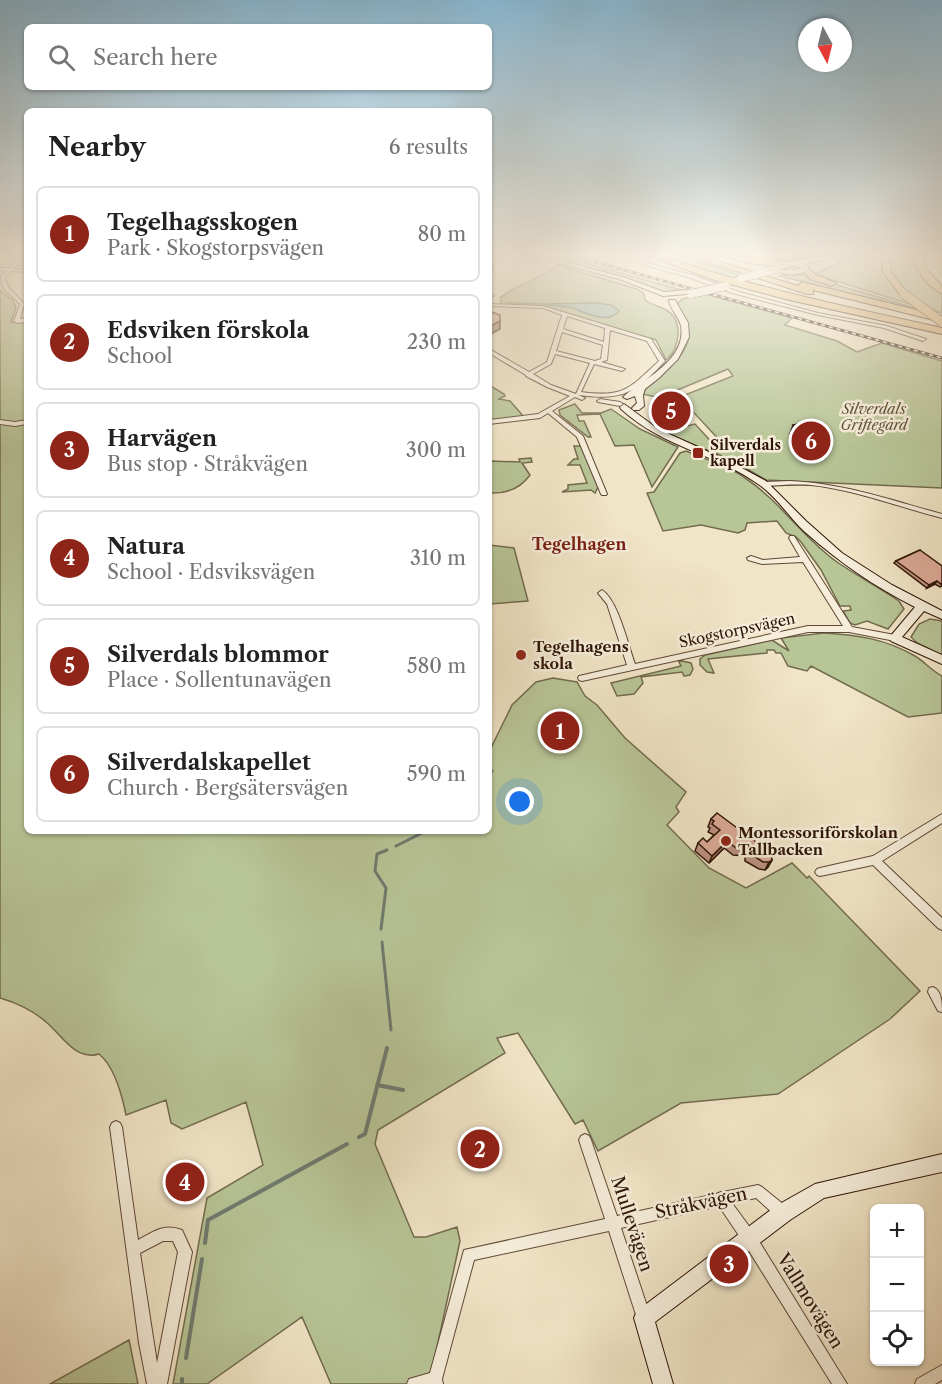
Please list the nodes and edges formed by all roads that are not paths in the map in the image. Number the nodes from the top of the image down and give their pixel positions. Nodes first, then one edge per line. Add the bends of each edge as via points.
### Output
1 (564, 317) edge
2 (574, 317) edge
3 (680, 317) edge
4 (831, 317) edge
5 (872, 317) edge
6 (919, 317) edge
7 (922, 317) edge
8 (942, 322) edge
9 (608, 327) junction
10 (561, 330) junction
11 (942, 331) edge
12 (923, 339) dead end
13 (606, 344) junction
14 (553, 352) junction
15 (492, 353) edge
16 (595, 362) junction
17 (622, 369) dead end
18 (528, 375) junction
19 (642, 387) junction
20 (577, 396) junction
21 (624, 401) junction
22 (637, 404) junction
23 (550, 412) junction
24 (639, 420) junction
25 (0, 422) edge
26 (24, 422) edge
27 (492, 422) edge
28 (765, 484) junction
29 (604, 494) dead end
30 (942, 516) edge
31 (792, 538) dead end
32 (751, 558) dead end
33 (806, 559) junction
34 (602, 593) dead end
35 (924, 602) junction
36 (942, 615) edge
37 (849, 629) junction
38 (895, 638) junction
39 (942, 660) edge
40 (632, 667) junction
41 (582, 678) dead end
42 (942, 818) edge
43 (875, 860) junction
44 (820, 872) dead end
45 (942, 925) edge
46 (933, 992) dead end
47 (942, 1007) edge
48 (116, 1127) dead end
49 (585, 1140) dead end
50 (942, 1163) edge
51 (721, 1198) junction
52 (783, 1213) junction
53 (612, 1222) junction
54 (749, 1238) junction
55 (133, 1250) junction
56 (644, 1318) junction
57 (942, 1372) edge
58 (435, 1382) edge
59 (154, 1384) edge
60 (160, 1384) edge
61 (414, 1384) edge
62 (663, 1384) edge
63 (840, 1384) edge
64 (922, 1384) edge

1 - 10 street
2 - 9 street
3 - 19 street via 686,330 682,348
4 - 12 street
5 - 11 highway
6 - 8 highway
7 - 8 highway
9 - 13 street
9 - 20 street via 649,340 662,360 626,393
10 - 13 street
10 - 14 street
13 - 16 street via 604,360
14 - 16 street
14 - 18 street via 549,363
15 - 18 street
16 - 17 street
16 - 20 street
18 - 20 street
19 - 21 street
19 - 22 street
20 - 21 street
20 - 23 street
21 - 22 street
21 - 24 street
22 - 24 street
23 - 27 street via 529,419
23 - 29 street via 580,436
24 - 28 street via 656,432 731,463
25 - 26 street
28 - 30 street via 846,487
28 - 35 street via 832,551 872,580
31 - 33 street
32 - 33 street via 762,562
33 - 37 street
34 - 40 street via 610,603
35 - 36 street
35 - 38 street
37 - 38 street, Skogstorpsvägen
37 - 40 street, Skogstorpsvägen via 808,629
38 - 39 street
40 - 41 street, Skogstorpsvägen
42 - 43 street
43 - 44 street
43 - 45 street
46 - 47 street
48 - 55 street
49 - 53 street, Mullevägen
50 - 52 street via 821,1190
51 - 52 street, Stråkvägen via 758,1191
51 - 53 street, Stråkvägen
51 - 54 street
52 - 54 street
53 - 56 street, Mullevägen
53 - 58 street, Stråkvägen via 469,1254
54 - 56 street
54 - 63 street, Vallmovägen
55 - 59 street
55 - 60 street via 162,1234 177,1234 185,1252
56 - 62 street
57 - 64 street
58 - 61 street

